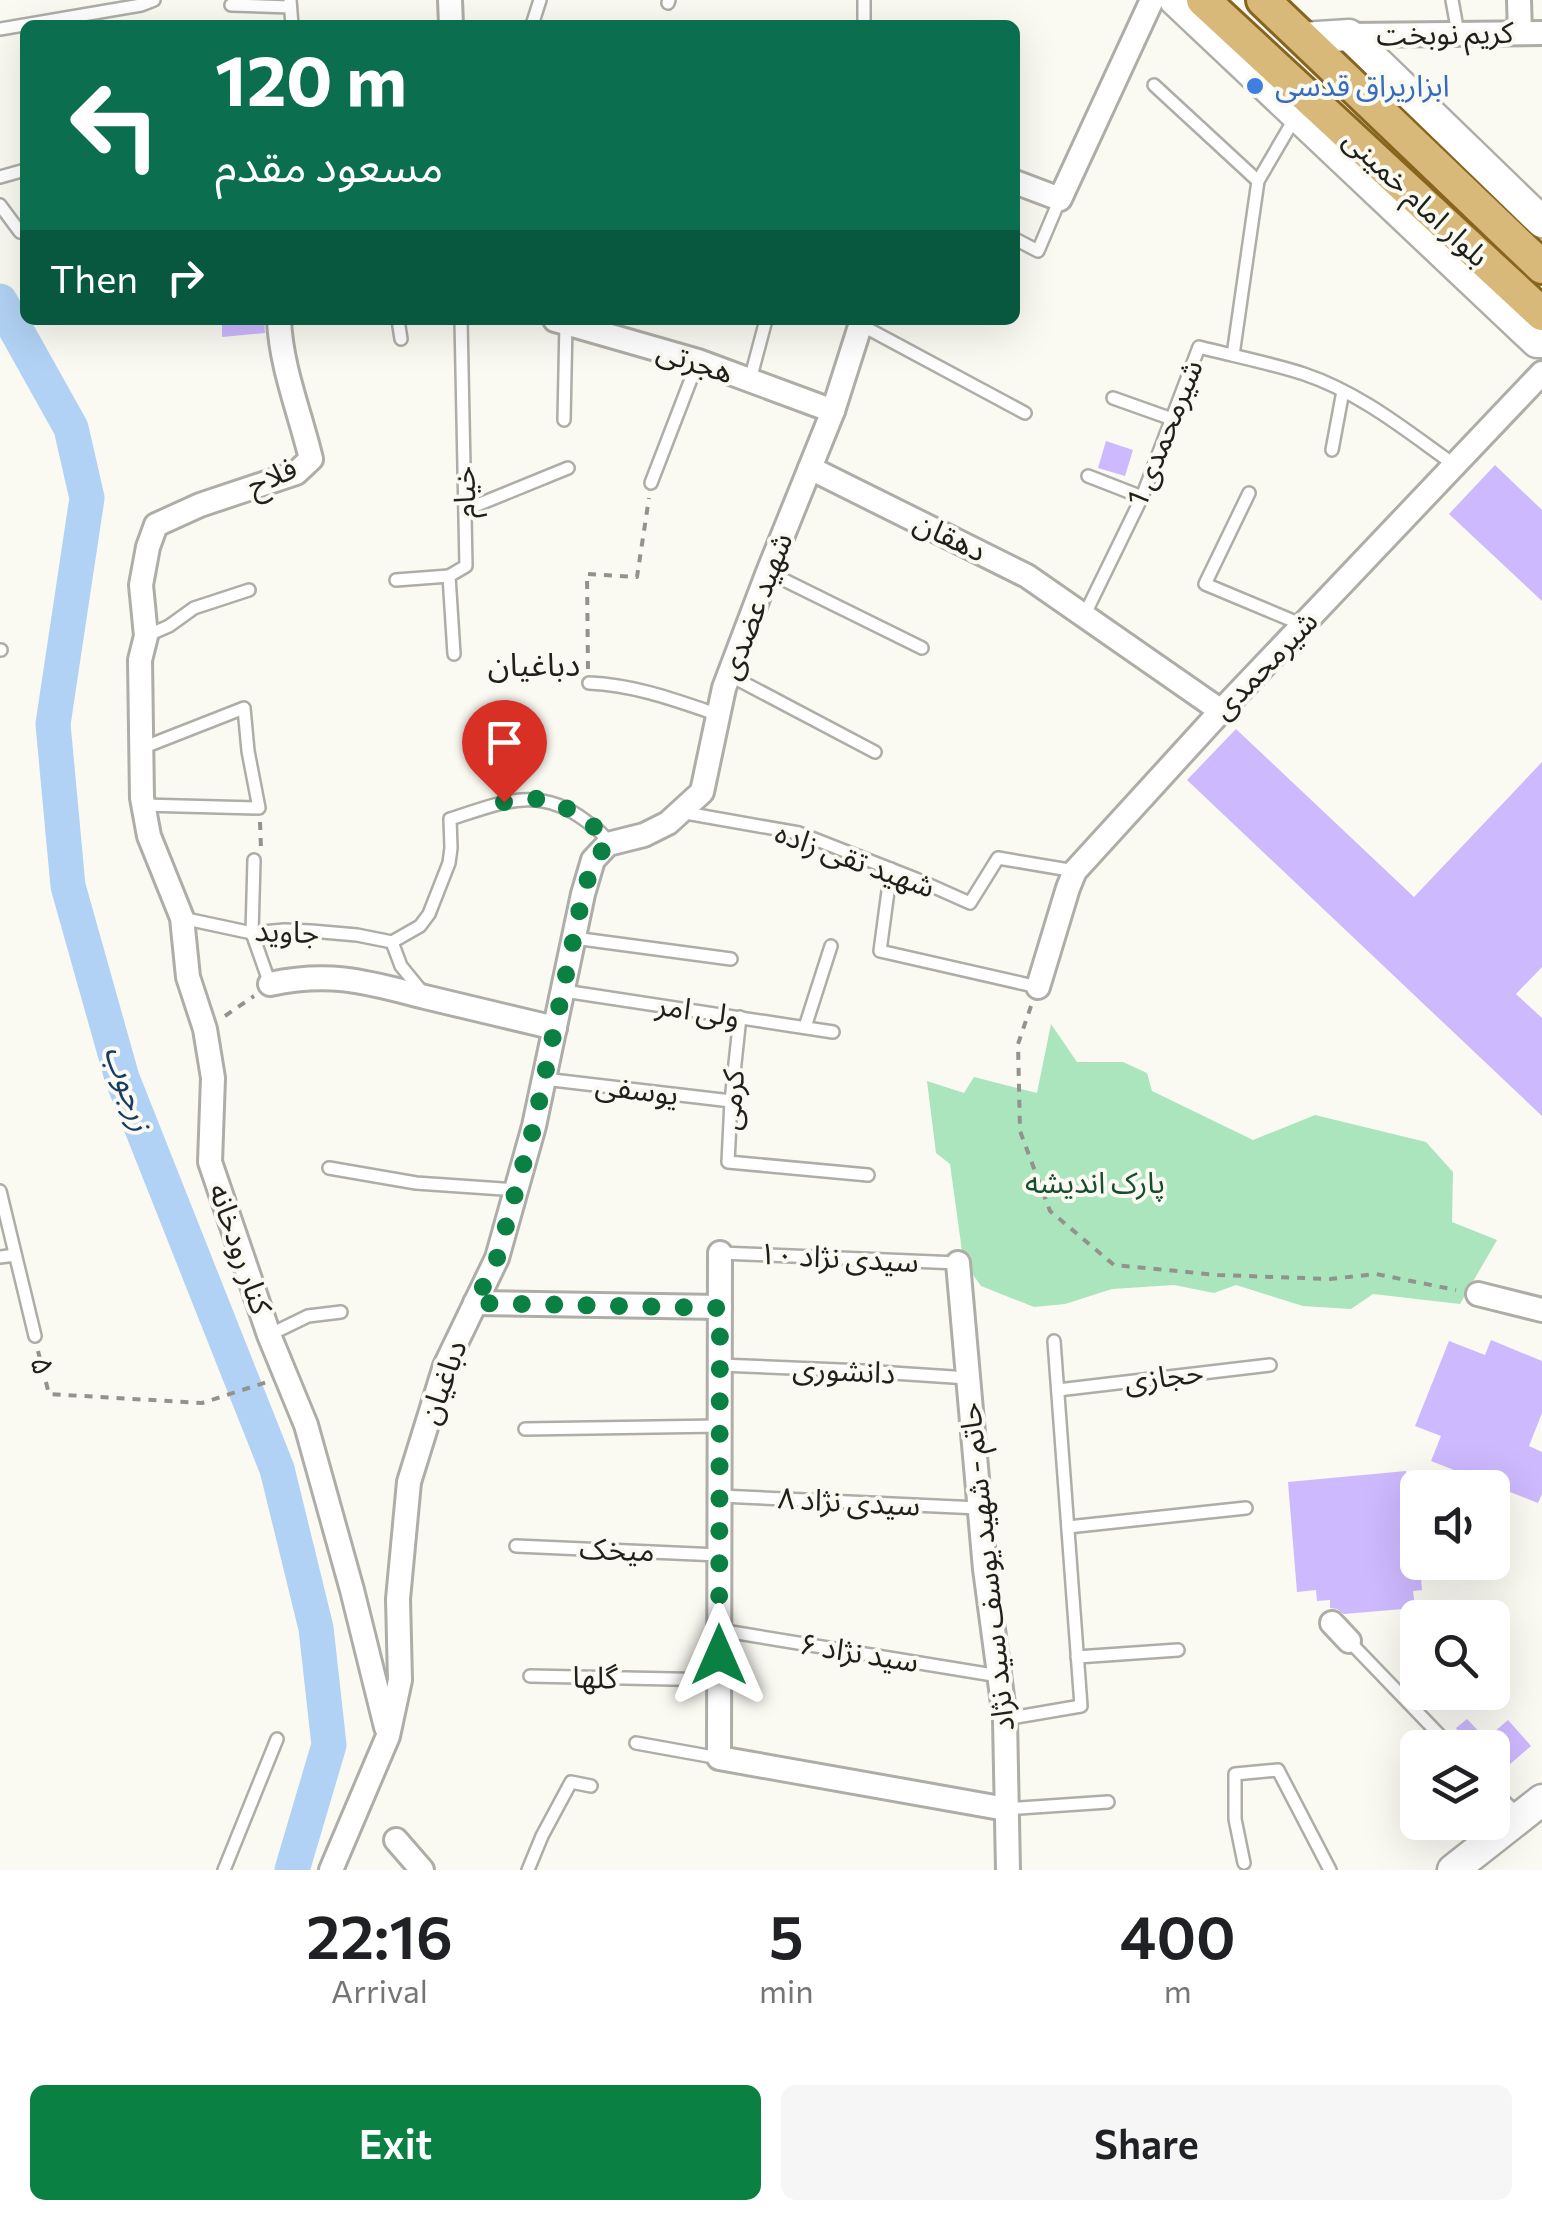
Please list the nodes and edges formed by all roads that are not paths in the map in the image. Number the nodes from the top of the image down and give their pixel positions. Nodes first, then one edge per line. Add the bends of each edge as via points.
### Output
1 (154, 0) edge
2 (1152, 0) edge
3 (1174, 0) edge
4 (1203, 0) edge
5 (1263, 0) edge
6 (1452, 0) edge
7 (1519, 0) edge
8 (290, 4) edge
9 (231, 5) dead end
10 (53, 20) edge
11 (1531, 32) edge
12 (1458, 33) junction
13 (1349, 35) junction
14 (1302, 38) junction
15 (1154, 85) dead end
16 (1296, 116) junction
17 (1258, 181) junction
18 (1020, 184) edge
19 (1060, 200) junction
20 (0, 204) edge
21 (1542, 222) edge
22 (20, 232) dead end
23 (1020, 242) edge
24 (1542, 267) edge
25 (1542, 314) edge
26 (279, 325) edge
27 (399, 325) edge
28 (460, 325) edge
29 (560, 325) edge
30 (765, 325) edge
31 (860, 325) edge
32 (866, 325) edge
33 (600, 326) edge
34 (401, 339) dead end
35 (1542, 342) edge
36 (1233, 356) junction
37 (698, 361) junction
38 (1542, 373) edge
39 (750, 380) junction
40 (1343, 392) junction
41 (1114, 398) dead end
42 (833, 411) junction
43 (1024, 413) dead end
44 (1172, 418) junction
45 (564, 420) dead end
46 (1332, 450) dead end
47 (1456, 466) junction
48 (568, 468) dead end
49 (810, 468) junction
50 (1088, 476) dead end
51 (651, 483) road end
52 (1249, 493) dead end
53 (1142, 497) junction
54 (465, 510) junction
55 (156, 525) joint
56 (768, 572) junction
57 (449, 576) junction
58 (396, 580) dead end
59 (249, 590) dead end
60 (1084, 616) junction
61 (1304, 625) junction
62 (146, 636) junction
63 (922, 648) dead end
64 (454, 654) dead end
65 (729, 674) junction
66 (588, 683) road end
67 (1220, 711) junction
68 (719, 715) junction
69 (140, 748) junction
70 (875, 752) dead end
71 (143, 805) junction
72 (680, 812) junction
73 (608, 844) junction
74 (254, 860) road end
75 (890, 869) junction
76 (1075, 871) junction
77 (182, 918) junction
78 (252, 933) junction
79 (574, 938) junction
80 (392, 942) junction
81 (831, 946) dead end
82 (732, 959) dead end
83 (270, 984) joint
84 (1038, 988) joint
85 (564, 990) junction
86 (426, 997) junction
87 (740, 1017) junction
88 (805, 1027) junction
89 (555, 1028) junction
90 (833, 1032) dead end
91 (544, 1079) junction
92 (731, 1101) junction
93 (329, 1168) dead end
94 (868, 1175) dead end
95 (0, 1190) edge
96 (516, 1190) junction
97 (720, 1252) joint
98 (15, 1255) junction
99 (0, 1257) edge
100 (958, 1264) joint
101 (1478, 1294) road end
102 (475, 1303) junction
103 (720, 1308) junction
104 (1542, 1310) edge
105 (341, 1312) dead end
106 (270, 1335) junction
107 (35, 1336) road end
108 (1054, 1341) dead end
109 (720, 1365) junction
110 (1270, 1365) dead end
111 (968, 1378) junction
112 (1058, 1390) junction
113 (720, 1426) junction
114 (525, 1428) dead end
115 (720, 1496) junction
116 (979, 1508) junction
117 (1246, 1508) dead end
118 (1068, 1527) junction
119 (516, 1546) dead end
120 (719, 1555) junction
121 (720, 1630) junction
122 (1340, 1632) dead end
123 (1178, 1650) dead end
124 (1078, 1658) junction
125 (530, 1676) dead end
126 (1000, 1676) junction
127 (719, 1680) junction
128 (1006, 1719) junction
129 (1435, 1730) edge
130 (388, 1736) junction
131 (277, 1739) dead end
132 (636, 1744) dead end
133 (719, 1758) junction
134 (591, 1786) dead end
135 (1108, 1802) dead end
136 (1531, 1808) edge
137 (1006, 1809) junction
138 (396, 1840) dead end
139 (1244, 1863) dead end
140 (224, 1870) edge
141 (331, 1870) edge
142 (422, 1870) edge
143 (528, 1870) edge
144 (1008, 1870) edge
145 (1330, 1870) edge
146 (1453, 1870) edge

1 - 10 lane
2 - 19 street
3 - 16 street
4 - 25 main road, بلوار امام خمینی
5 - 14 main road, بلوار امام خمینی
6 - 12 lane
7 - 11 street
8 - 9 lane
11 - 12 street, کریم نوبخت
12 - 13 street, کریم نوبخت
13 - 14 street
13 - 21 street
14 - 24 main road, بلوار امام خمینی
15 - 17 lane
16 - 17 lane
16 - 35 street
17 - 36 lane
18 - 19 street
19 - 23 lane via 1038,251
20 - 22 lane
26 - 55 street, فلاح via 311,459 296,473
27 - 34 lane
28 - 54 lane, خیام
29 - 45 lane
30 - 39 lane
31 - 42 street, شهید عضدی
32 - 43 lane
33 - 37 street, هجرتی
36 - 40 lane, شیرمحمدی 1
36 - 44 lane, شیرمحمدی 1 via 1200,347
37 - 39 street, هجرتی
37 - 51 lane
38 - 47 street, شیرمحمدی
39 - 42 street, هجرتی
40 - 46 lane
40 - 47 lane, شیرمحمدی 1
41 - 44 lane
42 - 49 street, شهید عضدی
44 - 53 lane, شیرمحمدی 1
47 - 61 street, شیرمحمدی
48 - 54 lane
49 - 56 street, شهید عضدی
49 - 60 street, دهقان via 1027,576
50 - 53 lane
52 - 61 lane via 1204,584
53 - 60 lane, شیرمحمدی 1
54 - 57 lane, خیام via 466,566
55 - 62 street, کنار رودخانه via 141,585
56 - 63 lane
56 - 65 street, شهید عضدی
57 - 58 lane
57 - 64 lane, خیام
59 - 62 lane via 194,608
60 - 67 street, دهقان
61 - 67 street, شیرمحمدی
62 - 69 street, کنار رودخانه
65 - 68 street, شهید عضدی
65 - 70 lane
66 - 68 lane via 646,690
67 - 76 street, شیرمحمدی
68 - 72 street, شهید عضدی via 702,792
69 - 71 street, کنار رودخانه
69 - 71 lane via 244,708 258,808
71 - 77 street, کنار رودخانه
72 - 73 street, شهید عضدی via 644,835
72 - 75 lane, شهید تقی زاده via 799,833
73 - 79 street, دباغیان via 594,860
73 - 80 lane via 573,811 542,798 450,819 449,863 430,914
74 - 78 lane
75 - 76 lane, شهید تقی زاده via 970,903 998,858
75 - 84 lane via 880,951
76 - 84 street, شیرمحمدی
77 - 78 lane, جاوید
77 - 106 street, کنار رودخانه via 188,978 213,1078 210,1162
78 - 80 lane, جاوید via 311,931
78 - 83 lane
79 - 82 lane
79 - 85 street, دباغیان
80 - 86 lane
81 - 88 lane
83 - 86 street via 346,978
85 - 87 lane, ولی امر
85 - 89 street, دباغیان
86 - 89 street
87 - 88 lane, ولی امر
87 - 92 lane, کرمی
88 - 90 lane, ولی امر
89 - 91 street, دباغیان
91 - 92 lane, یوسفی
91 - 96 street, دباغیان
92 - 94 lane, کرمی via 728,1162
93 - 96 lane
95 - 98 lane, ۵
96 - 102 street, دباغیان via 497,1258
97 - 100 lane, سیدی نژاد ۱۰
97 - 103 street
98 - 99 lane
98 - 107 lane, ۵
100 - 111 street, حاتم - شهید یوسف سید نژاد
101 - 104 street
102 - 103 street
102 - 130 street, دباغیان via 444,1366 409,1482 398,1599 400,1680
103 - 109 street
105 - 106 lane via 308,1316
106 - 130 street, کنار رودخانه via 306,1425
108 - 112 lane
109 - 111 lane, دانشوری
109 - 113 street
110 - 112 lane, حجازی
111 - 116 street, حاتم - شهید یوسف سید نژاد
112 - 118 lane
113 - 114 lane
113 - 115 street
115 - 116 lane, سیدی نژاد ۸
115 - 120 street
116 - 126 street, حاتم - شهید یوسف سید نژاد
117 - 118 lane
118 - 124 lane
119 - 120 lane, میخک
120 - 121 street
121 - 126 lane, سید نژاد ۶
121 - 127 street
122 - 129 lane
123 - 124 lane
124 - 128 lane via 1081,1706
125 - 127 lane, گلها
126 - 128 street, حاتم - شهید یوسف سید نژاد
127 - 133 street
128 - 137 street, حاتم - شهید یوسف سید نژاد
130 - 141 street, دباغیان
131 - 140 lane
132 - 133 lane
133 - 137 street
134 - 143 lane via 571,1782
135 - 137 lane
136 - 146 street
137 - 144 street, حاتم - شهید یوسف سید نژاد
138 - 142 street
139 - 145 lane via 1235,1774 1278,1770

